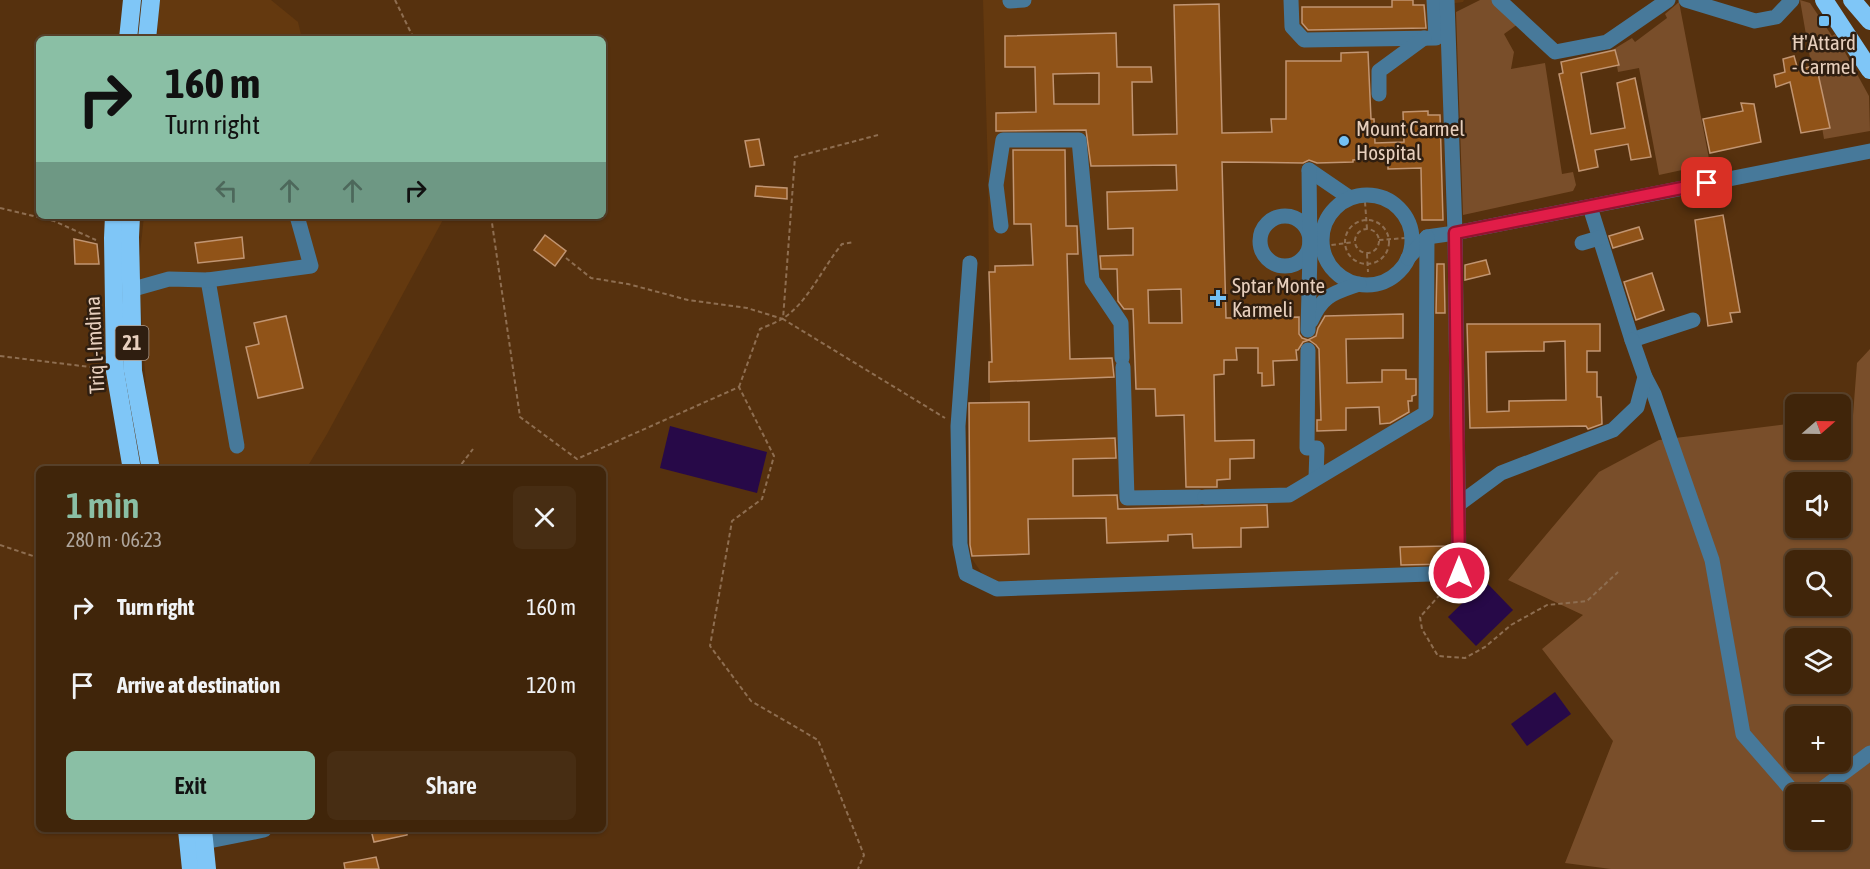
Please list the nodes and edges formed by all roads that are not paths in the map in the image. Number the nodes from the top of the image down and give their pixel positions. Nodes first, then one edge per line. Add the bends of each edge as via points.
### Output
1 (132, 0) edge
2 (151, 0) edge
3 (1291, 0) edge
4 (1434, 0) edge
5 (1447, 0) edge
6 (1499, 0) edge
7 (1668, 0) edge
8 (1686, 0) edge
9 (1792, 0) edge
10 (1824, 0) edge
11 (129, 36) edge
12 (147, 36) edge
13 (1424, 38) junction
14 (1870, 70) edge
15 (1380, 94) dead end
16 (1870, 151) edge
17 (1357, 196) junction
18 (1590, 207) junction
19 (1328, 217) junction
20 (114, 219) edge
21 (131, 219) edge
22 (298, 219) edge
23 (1407, 221) junction
24 (1000, 226) dead end
25 (1451, 234) junction
26 (1427, 237) junction
27 (1599, 238) junction
28 (1582, 243) dead end
29 (1313, 244) junction
30 (1408, 258) junction
31 (970, 263) dead end
32 (208, 280) junction
33 (1363, 284) junction
34 (130, 290) junction
35 (1693, 320) dead end
36 (1632, 340) junction
37 (1308, 350) dead end
38 (1645, 377) junction
39 (237, 446) dead end
40 (131, 466) edge
41 (150, 466) edge
42 (1316, 478) junction
43 (1459, 504) junction
44 (1870, 753) edge
45 (1786, 784) edge
46 (1829, 784) edge
47 (187, 832) edge
48 (244, 832) edge
49 (204, 836) edge
50 (191, 869) edge
51 (207, 869) edge

1 - 11 highway
2 - 12 highway
3 - 13 street via 1292,27 1304,40
4 - 13 street via 1436,38
5 - 25 street
6 - 7 street via 1555,52 1607,42
8 - 9 street via 1755,21 1776,17
10 - 14 highway
13 - 15 street via 1379,71
16 - 18 street
17 - 19 street via 1338,205
17 - 23 street via 1389,200
17 - 29 street via 1310,170
18 - 25 street
18 - 27 street
19 - 29 street
19 - 29 street
20 - 40 highway, Triq l-Imdina / 21 via 115,371
21 - 34 highway, Triq l-Imdina / 21
22 - 32 street via 311,266
23 - 26 street
23 - 30 street via 1412,248
24 - 42 street via 996,185 1003,140 1079,140 1092,280 1121,323 1127,498 1289,495
25 - 26 street
25 - 43 street
26 - 30 street
26 - 42 street via 1426,413
27 - 28 street
27 - 36 street
29 - 33 street via 1335,271
29 - 33 street via 1308,328 1318,305 1332,294
30 - 33 street via 1399,272 1385,281
31 - 43 street via 958,426 960,544 966,574 997,589 1459,573
32 - 34 street via 169,279
32 - 39 street
34 - 41 highway, Triq l-Imdina / 21 via 133,371
35 - 36 street
36 - 38 street
37 - 42 street via 1307,448 1317,448
38 - 43 street via 1637,407 1612,430 1501,473
38 - 45 street via 1712,560 1743,734
44 - 46 street
47 - 50 highway
48 - 49 street
49 - 51 highway

